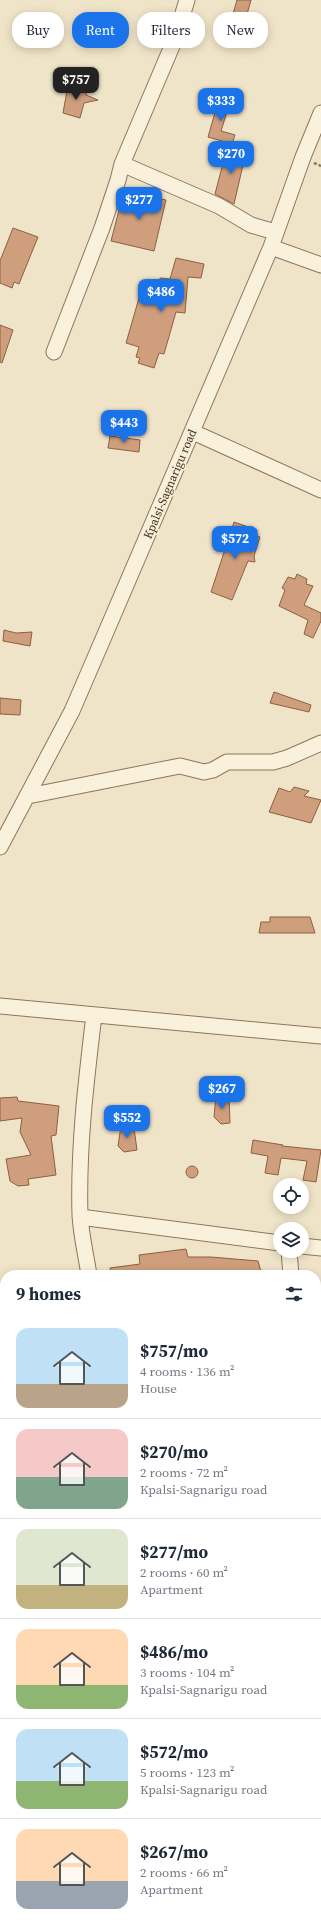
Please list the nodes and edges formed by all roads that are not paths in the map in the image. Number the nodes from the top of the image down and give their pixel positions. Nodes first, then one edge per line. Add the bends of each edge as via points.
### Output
1 (187, 0) edge
2 (321, 113) edge
3 (122, 164) junction
4 (275, 232) junction
5 (271, 246) junction
6 (321, 265) edge
7 (54, 352) dead end
8 (193, 432) junction
9 (321, 490) edge
10 (321, 743) edge
11 (28, 796) junction
12 (2, 838) edge
13 (0, 1006) edge
14 (94, 1015) junction
15 (321, 1036) edge
16 (80, 1217) junction
17 (273, 1243) edge
18 (309, 1247) edge
19 (321, 1248) edge
20 (290, 1258) edge
21 (88, 1270) edge
22 (291, 1270) edge

1 - 3 street via 175,39
2 - 4 street, Kpalsi-Sagnarigu road
3 - 4 street via 219,206 251,225
3 - 7 street via 102,228
4 - 5 street, Kpalsi-Sagnarigu road
5 - 6 street
5 - 8 street, Kpalsi-Sagnarigu road
8 - 9 street
8 - 11 street, Kpalsi-Sagnarigu road via 72,711
10 - 11 street via 273,762 228,762 204,772 180,766
11 - 12 street, Kpalsi-Sagnarigu road
13 - 14 street
14 - 15 street
14 - 16 street via 80,1162
16 - 17 street
16 - 21 street
18 - 19 street
20 - 22 street

